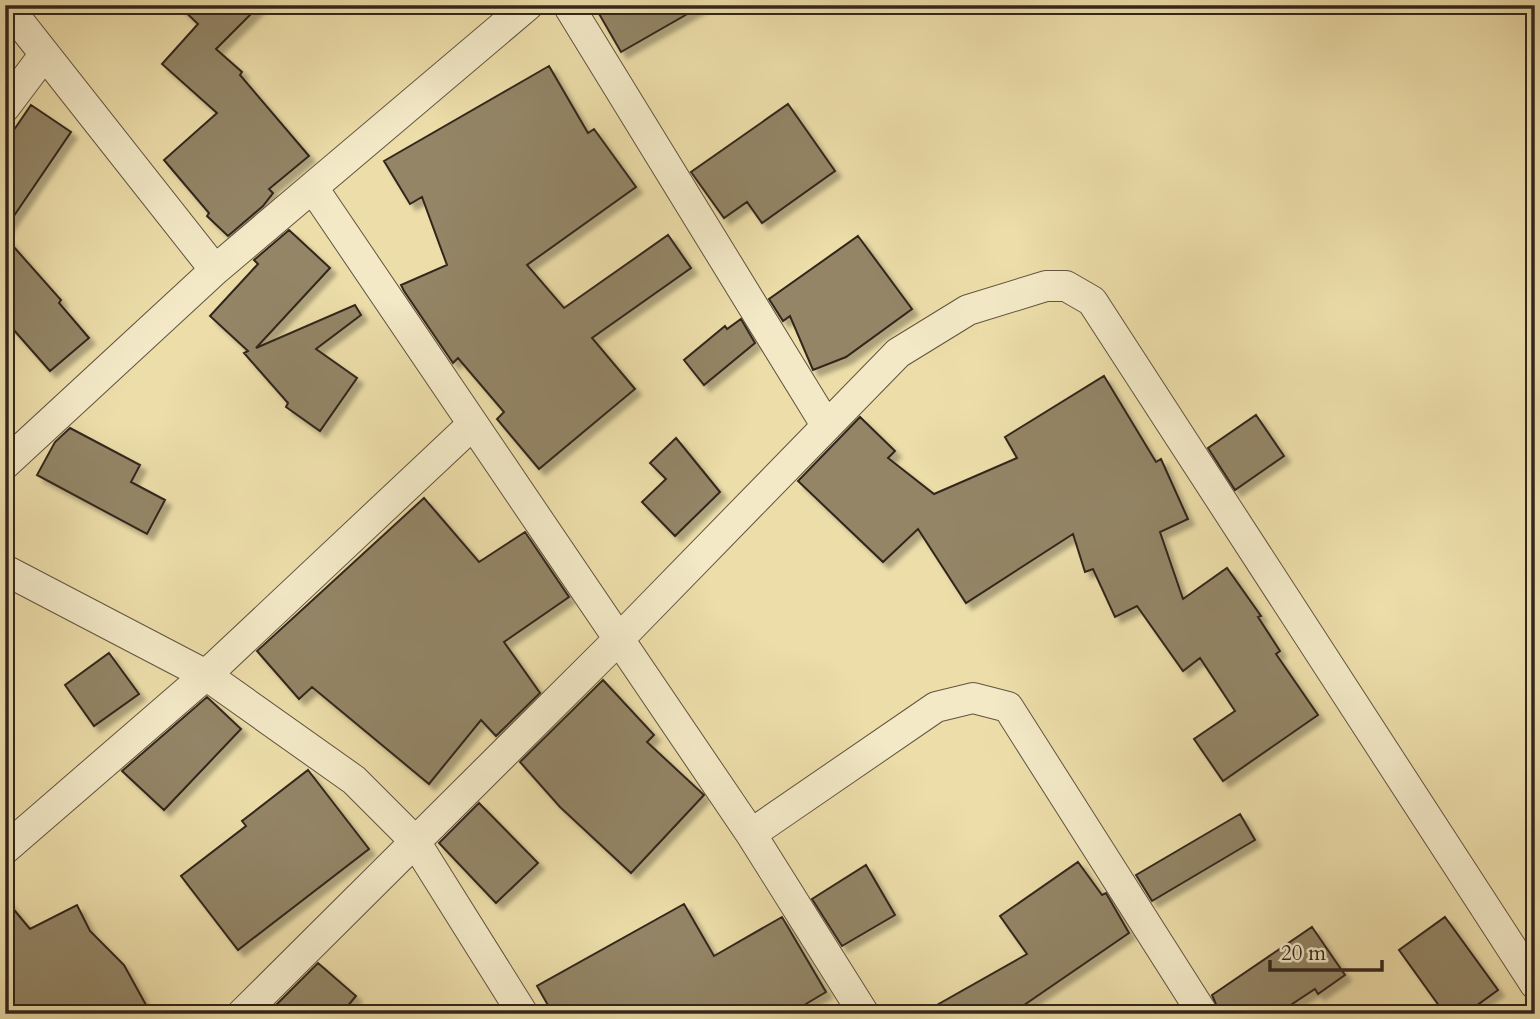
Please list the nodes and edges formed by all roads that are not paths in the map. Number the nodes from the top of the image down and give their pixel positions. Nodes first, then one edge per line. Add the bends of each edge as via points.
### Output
1 (6, 5) edge
2 (528, 5) edge
3 (568, 5) edge
4 (44, 55) junction
5 (5, 107) edge
6 (313, 188) junction
7 (215, 270) junction
8 (473, 424) junction
9 (826, 425) junction
10 (5, 464) edge
11 (5, 570) edge
12 (620, 639) junction
13 (206, 675) junction
14 (751, 834) junction
15 (414, 840) junction
16 (5, 849) edge
17 (1535, 984) edge
18 (242, 1014) edge
19 (523, 1014) edge
20 (864, 1014) edge
21 (1203, 1014) edge

1 - 4 street
2 - 6 street
3 - 9 street
4 - 5 street
4 - 7 street
6 - 7 street
6 - 8 street
7 - 10 street
8 - 12 street
8 - 13 street
9 - 12 street
9 - 17 street via 898,353 968,310 1046,286 1066,286 1092,301
11 - 13 street
12 - 14 street
12 - 15 street
13 - 15 street via 345,773
13 - 16 street
14 - 20 street
14 - 21 street via 936,707 973,698 1008,707
15 - 18 street
15 - 19 street

